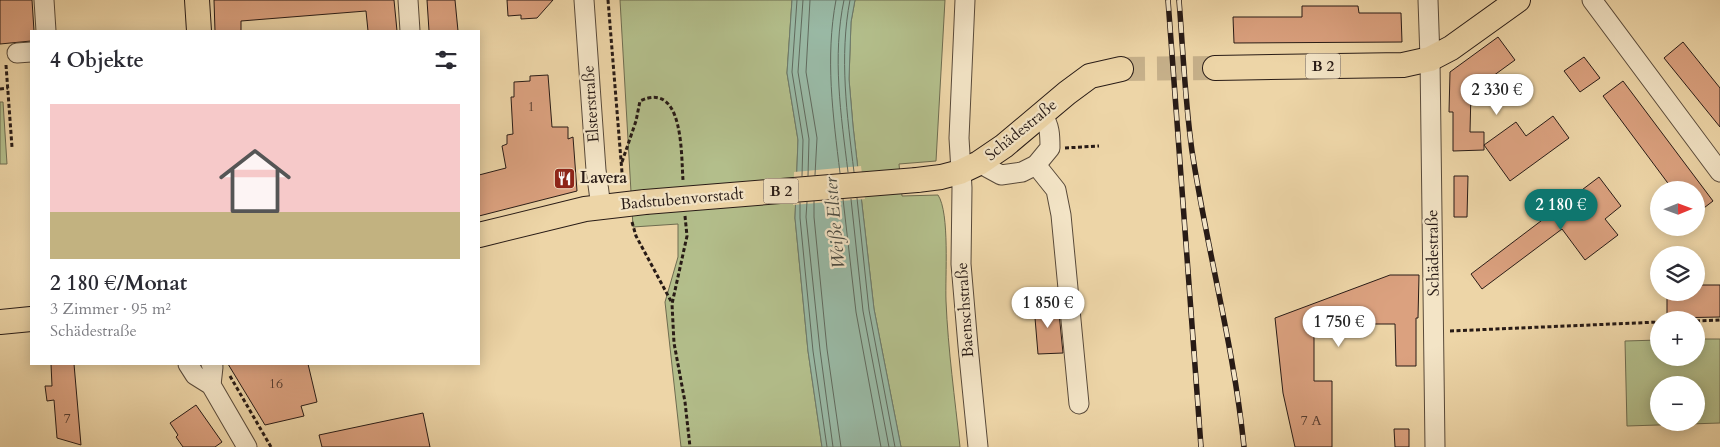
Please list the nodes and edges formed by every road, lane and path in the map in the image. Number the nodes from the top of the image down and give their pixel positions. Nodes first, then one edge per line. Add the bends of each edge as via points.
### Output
1 (44, 0) edge
2 (197, 0) edge
3 (408, 0) edge
4 (584, 0) edge
5 (608, 0) edge
6 (965, 0) edge
7 (1428, 0) edge
8 (1518, 0) edge
9 (1592, 0) edge
10 (46, 30) edge
11 (199, 30) edge
12 (410, 30) edge
13 (18, 56) edge
14 (1430, 59) junction
15 (1215, 68) tunnel mouth
16 (1121, 69) tunnel mouth
17 (8, 88) junction
18 (0, 89) edge
19 (1042, 114) junction
20 (1100, 146) dead end
21 (12, 147) dead end
22 (1050, 148) junction
23 (622, 162) junction
24 (1036, 165) junction
25 (970, 168) junction
26 (1720, 172) edge
27 (917, 180) joint
28 (683, 187) dead end
29 (624, 190) dead end
30 (684, 206) dead end
31 (601, 207) junction
32 (638, 208) junction
33 (480, 235) edge
34 (672, 304) junction
35 (30, 319) edge
36 (1720, 320) edge
37 (1705, 321) edge
38 (0, 322) edge
39 (1650, 322) edge
40 (1434, 331) junction
41 (189, 365) edge
42 (219, 368) edge
43 (211, 385) junction
44 (1079, 404) dead end
45 (247, 447) edge
46 (271, 447) edge
47 (690, 447) edge
48 (978, 447) edge
49 (1435, 447) edge

1 - 10 street
2 - 11 main road
3 - 12 street
4 - 31 street, Elsterstraße
5 - 23 path
6 - 25 street, Baenschstraße via 959,129
7 - 14 street, Schädestraße
8 - 14 main road, B 2 via 1468,38
9 - 26 street
13 - 17 path
14 - 15 main road, B 2 via 1403,65
14 - 40 street, Schädestraße
16 - 19 main road, Schädestraße / B 2 via 1090,76
17 - 18 path
17 - 21 path
19 - 22 street via 1050,130
19 - 25 main road, Schädestraße / B 2 via 992,155
20 - 22 path
22 - 24 street
23 - 28 path via 640,101 645,98 664,100 676,116
23 - 29 path
24 - 25 street via 1022,172 1001,175
24 - 44 street via 1056,190 1058,198
25 - 27 main road, Schädestraße / B 2
25 - 48 street, Baenschstraße via 963,298
27 - 32 main road, Badstubenvorstadt / B 2, bridge
30 - 34 path via 687,236
31 - 32 main road, Badstubenvorstadt / B 2
31 - 33 main road, Badstubenvorstadt / B 2
32 - 34 path via 636,236
34 - 47 path via 674,343
35 - 38 main road
36 - 37 path
39 - 40 path
40 - 49 street, Schädestraße
41 - 43 street via 196,375
42 - 43 street via 213,367
42 - 46 path
43 - 45 street

